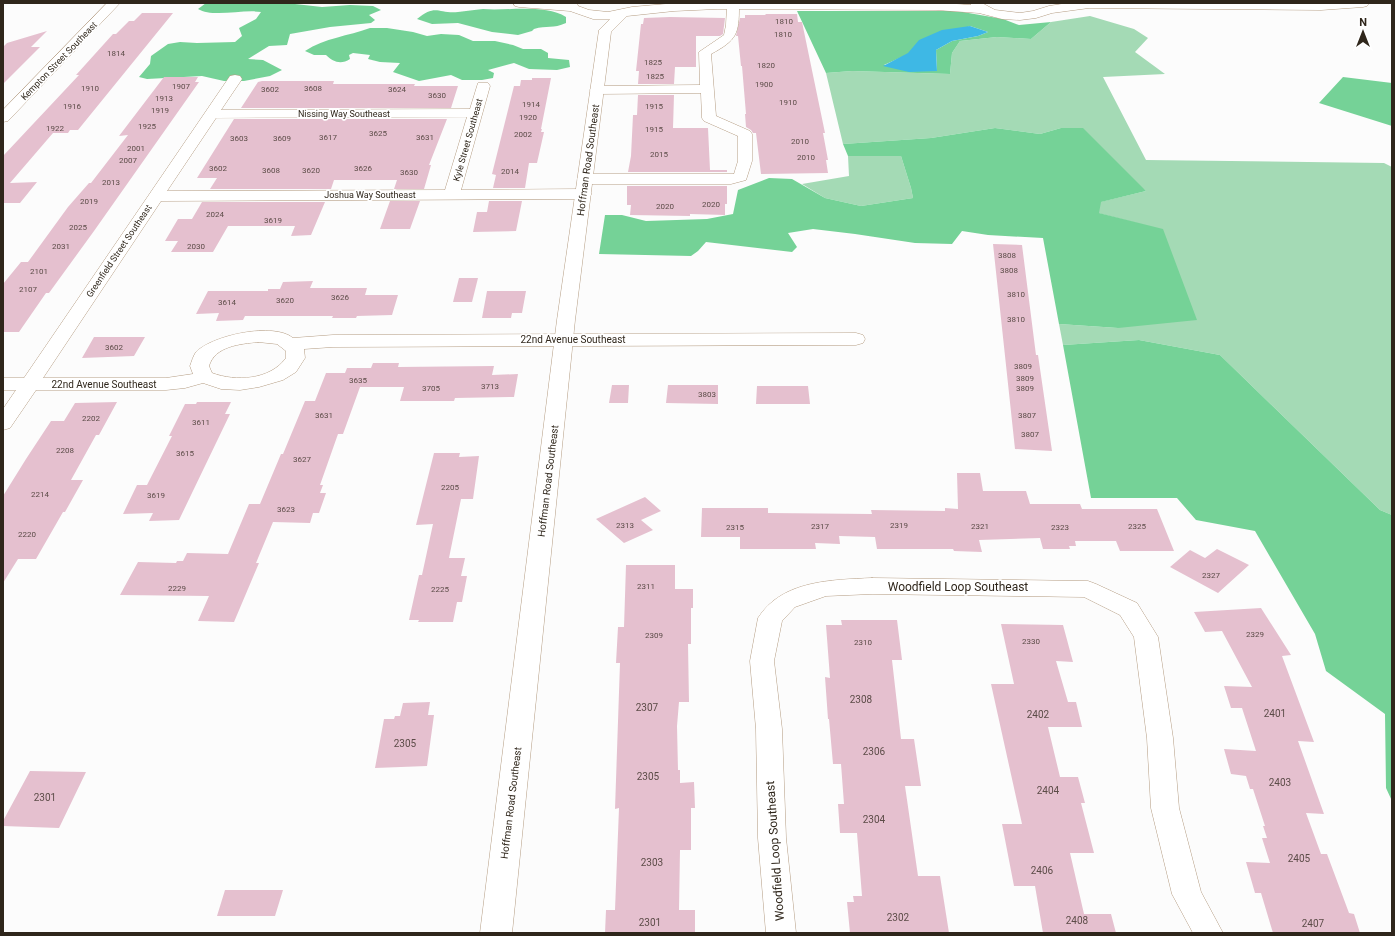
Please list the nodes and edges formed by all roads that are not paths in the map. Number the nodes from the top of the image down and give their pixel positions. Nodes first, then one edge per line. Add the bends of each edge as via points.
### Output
1 (114, 3) edge
2 (519, 3) edge
3 (642, 3) edge
4 (1074, 3) edge
5 (1362, 3) edge
6 (1093, 5) junction
7 (572, 6) edge
8 (733, 6) junction
9 (978, 6) edge
10 (1048, 6) edge
11 (627, 13) junction
12 (587, 14) junction
13 (605, 30) junction
14 (236, 79) dead end
15 (483, 86) dead end
16 (707, 89) junction
17 (598, 90) junction
18 (475, 113) junction
19 (212, 114) junction
20 (3, 118) edge
21 (584, 187) junction
22 (452, 194) junction
23 (156, 196) junction
24 (564, 339) junction
25 (856, 339) dead end
26 (290, 344) junction
27 (204, 377) junction
28 (3, 384) edge
29 (29, 384) junction
30 (3, 424) edge
31 (496, 933) edge
32 (781, 933) edge
33 (1208, 933) edge

1 - 20 street, Kempton Street Southeast
2 - 7 street
3 - 11 street via 639,8
4 - 6 street
5 - 6 street via 1320,6
6 - 10 street
7 - 12 street
8 - 9 street
8 - 11 street via 660,7
8 - 16 street via 733,30 727,40 705,52
9 - 10 street via 1004,16 1018,17 1043,13
11 - 12 street
11 - 13 street
12 - 13 street
13 - 17 street, Hoffman Road Southeast
14 - 19 street, Greenfield Street Southeast
15 - 18 street, Kyle Street Southeast
16 - 17 street
16 - 21 street, Joshua Way Southeast via 709,118 745,134 745,161 741,176 731,179
17 - 21 street, Hoffman Road Southeast
18 - 19 street, Nissing Way Southeast
18 - 22 street, Kyle Street Southeast
19 - 23 street, Greenfield Street Southeast
21 - 22 street, Joshua Way Southeast
21 - 24 street, Hoffman Road Southeast
22 - 23 street, Joshua Way Southeast
23 - 29 street, Greenfield Street Southeast
24 - 25 street, 22nd Avenue Southeast
24 - 26 street, 22nd Avenue Southeast via 333,341
24 - 31 street, Hoffman Road Southeast
26 - 27 street, 22nd Avenue Southeast via 278,338 261,336 225,342 201,359 200,372
26 - 27 street via 296,355 294,361 282,374 272,378 234,385
27 - 29 street, 22nd Avenue Southeast via 166,384
28 - 29 street, 22nd Avenue Southeast
29 - 30 street, Greenfield Street Southeast
32 - 33 street, Woodfield Loop Southeast via 772,838 769,729 762,661 770,618 787,601 824,588 872,586 1088,589 1129,609 1146,637 1160,738 1165,808 1187,894

